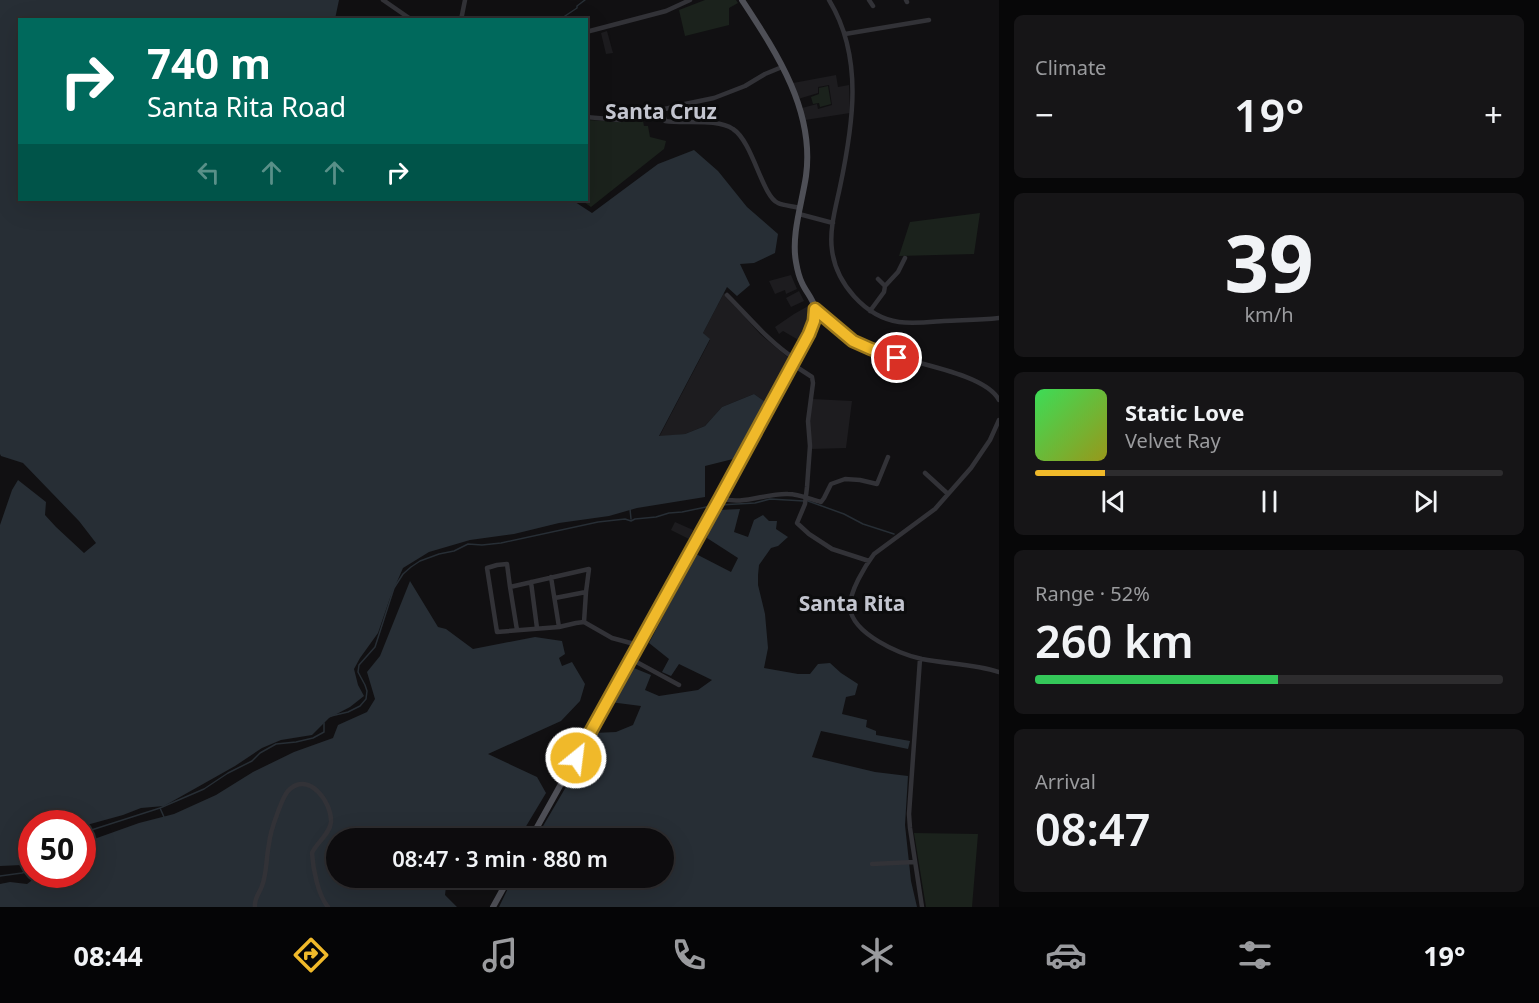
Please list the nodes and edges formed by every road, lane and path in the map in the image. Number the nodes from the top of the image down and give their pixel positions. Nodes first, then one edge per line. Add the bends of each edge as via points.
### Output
1 (383, 0) edge
2 (465, 0) edge
3 (690, 0) edge
4 (742, 0) edge
5 (829, 0) edge
6 (869, 0) edge
7 (680, 3) edge
8 (873, 6) dead end
9 (409, 18) edge
10 (461, 18) edge
11 (929, 20) dead end
12 (588, 31) edge
13 (845, 34) junction
14 (782, 67) junction
15 (662, 110) junction
16 (588, 117) edge
17 (800, 211) junction
18 (833, 223) junction
19 (905, 258) dead end
20 (878, 279) dead end
21 (885, 286) junction
22 (727, 295) dead end
23 (815, 309) junction
24 (870, 312) junction
25 (999, 318) edge
26 (793, 362) junction
27 (999, 400) edge
28 (999, 420) edge
29 (888, 457) dead end
30 (925, 473) dead end
31 (948, 494) junction
32 (719, 499) junction
33 (805, 501) junction
34 (506, 555) dead end
35 (868, 561) junction
36 (507, 564) junction
37 (551, 577) junction
38 (531, 582) junction
39 (510, 587) junction
40 (586, 592) junction
41 (555, 598) junction
42 (584, 622) junction
43 (559, 627) junction
44 (537, 628) junction
45 (517, 630) junction
46 (638, 645) junction
47 (921, 658) junction
48 (631, 659) junction
49 (999, 672) edge
50 (679, 685) dead end
51 (537, 828) edge
52 (914, 862) junction
53 (872, 864) dead end
54 (503, 888) edge
55 (255, 907) edge
56 (328, 907) edge
57 (493, 907) edge
58 (922, 907) edge

1 - 9 street
2 - 10 street
3 - 7 street
4 - 14 main road
5 - 13 street
6 - 8 street
7 - 12 street via 666,11
11 - 13 street
13 - 18 street via 852,75 850,135
14 - 15 street via 714,99
14 - 17 main road via 806,130 806,174
15 - 16 street via 620,120
15 - 17 street via 665,121 733,128 745,142 772,198
17 - 18 street
17 - 23 main road via 796,261
18 - 24 street via 831,249 836,269
19 - 21 street
20 - 21 street
21 - 24 street
22 - 26 street
23 - 26 main road via 814,321
23 - 27 street via 853,341 972,379
24 - 25 street via 900,322
26 - 32 main road
26 - 33 street via 812,377 813,383
28 - 31 street via 971,468
29 - 33 street via 877,484 845,479 831,484 821,502
30 - 31 street
31 - 35 street via 935,509
32 - 33 street via 738,501 789,494
32 - 46 main road
33 - 35 street via 797,523 832,549
34 - 36 street
35 - 47 street via 852,593 852,616 861,629 878,641
36 - 39 street
36 - 45 street via 487,568 497,632
37 - 38 street
37 - 40 street via 590,569
37 - 41 street
38 - 39 street
38 - 44 street
39 - 45 street
40 - 41 street
40 - 42 street
41 - 43 street
42 - 43 street
42 - 46 street via 612,638
43 - 44 street
44 - 45 street
46 - 48 main road
47 - 49 street
47 - 52 street via 909,814
48 - 50 street
48 - 51 main road
52 - 53 street
52 - 58 street
54 - 57 main road
55 - 56 street via 284,796 291,787 302,784 320,793 330,816 329,830 312,853 320,892

